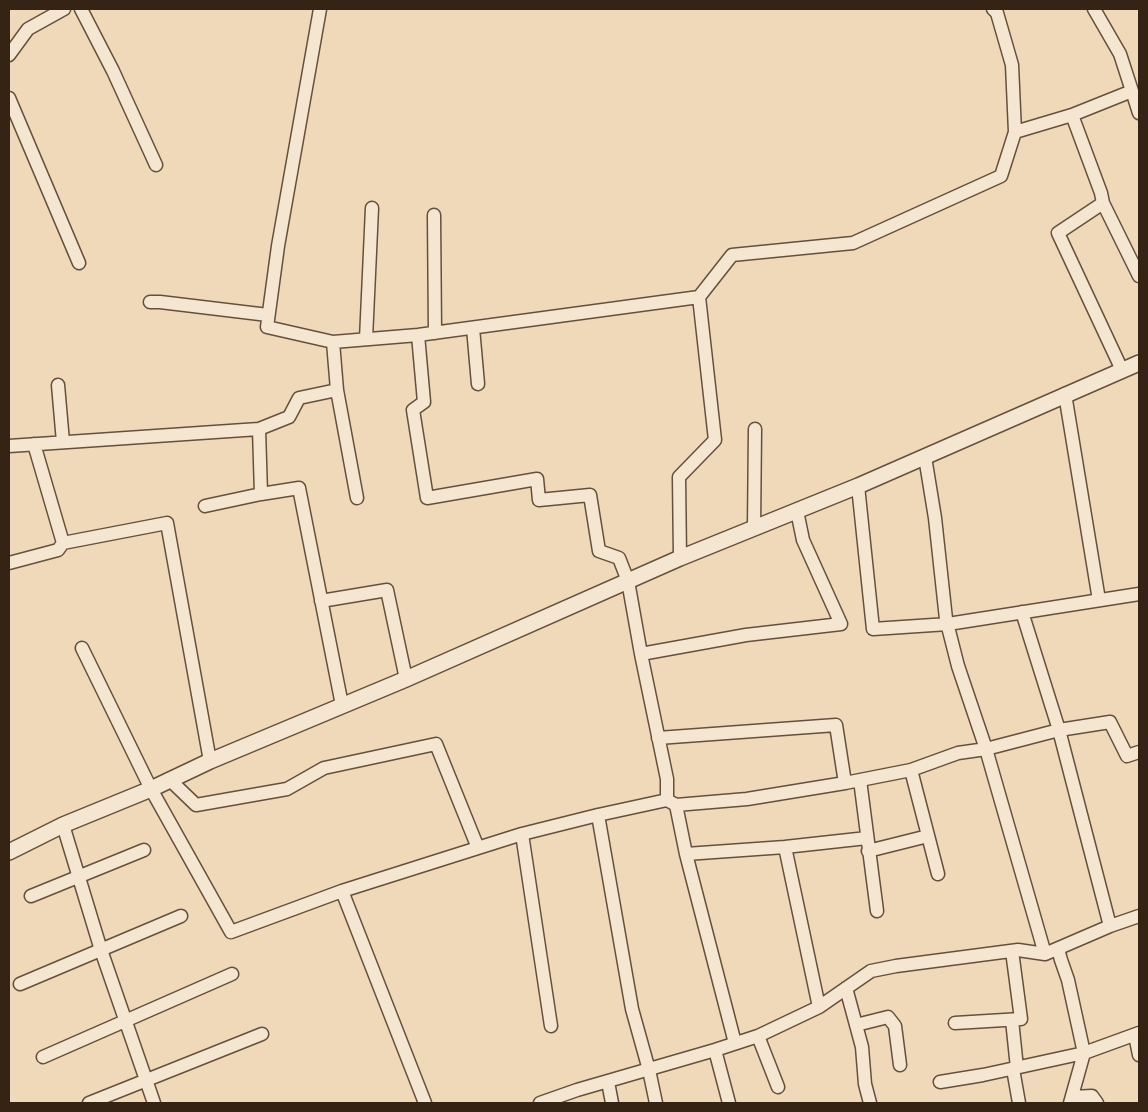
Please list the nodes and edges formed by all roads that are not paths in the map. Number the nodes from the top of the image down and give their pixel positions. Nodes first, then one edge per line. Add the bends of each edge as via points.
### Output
1 (64, 9) edge
2 (81, 9) edge
3 (320, 9) edge
4 (993, 9) edge
5 (1094, 9) edge
6 (9, 56) edge
7 (1132, 91) junction
8 (9, 98) edge
9 (1139, 113) edge
10 (1072, 115) junction
11 (1015, 132) junction
12 (156, 165) dead end
13 (1103, 203) junction
14 (372, 208) dead end
15 (434, 215) dead end
16 (79, 264) dead end
17 (1139, 276) edge
18 (699, 297) junction
19 (150, 302) dead end
20 (268, 315) junction
21 (473, 328) junction
22 (435, 333) junction
23 (418, 336) junction
24 (366, 339) junction
25 (333, 342) junction
26 (1139, 363) edge
27 (1122, 370) junction
28 (478, 384) dead end
29 (58, 385) dead end
30 (337, 390) junction
31 (1065, 394) junction
32 (259, 429) junction
33 (755, 429) dead end
34 (63, 442) junction
35 (34, 444) junction
36 (9, 446) edge
37 (925, 457) junction
38 (858, 486) junction
39 (261, 494) junction
40 (357, 498) dead end
41 (205, 506) dead end
42 (797, 511) junction
43 (754, 528) junction
44 (63, 543) junction
45 (680, 558) junction
46 (9, 563) edge
47 (628, 581) junction
48 (1139, 594) edge
49 (1099, 600) junction
50 (322, 601) junction
51 (1022, 612) junction
52 (948, 624) junction
53 (82, 648) dead end
54 (641, 654) junction
55 (406, 679) junction
56 (342, 704) junction
57 (1060, 730) junction
58 (658, 738) junction
59 (986, 749) junction
60 (1139, 752) edge
61 (210, 761) junction
62 (911, 770) junction
63 (169, 779) junction
64 (860, 780) junction
65 (845, 783) junction
66 (151, 789) junction
67 (671, 802) junction
68 (598, 815) junction
69 (63, 826) junction
70 (522, 834) junction
71 (928, 836) junction
72 (868, 844) junction
73 (785, 847) junction
74 (478, 848) junction
75 (144, 850) dead end
76 (9, 852) edge
77 (686, 854) junction
78 (938, 874) dead end
79 (79, 877) junction
80 (342, 892) junction
81 (31, 896) dead end
82 (877, 911) dead end
83 (181, 916) dead end
84 (1139, 916) edge
85 (1110, 926) junction
86 (1058, 949) junction
87 (100, 950) junction
88 (1012, 951) junction
89 (1045, 954) junction
90 (232, 974) dead end
91 (20, 984) dead end
92 (846, 988) junction
93 (819, 1006) junction
94 (125, 1020) junction
95 (1012, 1020) junction
96 (955, 1023) dead end
97 (856, 1025) junction
98 (551, 1026) dead end
99 (262, 1034) dead end
100 (1137, 1034) edge
101 (758, 1036) junction
102 (735, 1043) junction
103 (715, 1050) junction
104 (1084, 1053) junction
105 (1139, 1055) edge
106 (43, 1057) dead end
107 (900, 1064) dead end
108 (1015, 1068) junction
109 (648, 1070) junction
110 (146, 1080) junction
111 (608, 1082) junction
112 (940, 1082) dead end
113 (778, 1088) dead end
114 (1071, 1100) edge
115 (555, 1101) edge
116 (89, 1103) edge
117 (154, 1103) edge
118 (425, 1103) edge
119 (540, 1103) edge
120 (612, 1103) edge
121 (656, 1103) edge
122 (729, 1103) edge
123 (870, 1103) edge
124 (1019, 1103) edge
125 (1097, 1103) edge

1 - 6 street via 28,29
2 - 12 street
3 - 20 street
4 - 11 street via 997,13 1012,65
5 - 7 street via 1120,54
7 - 9 street
7 - 10 street
8 - 16 street
10 - 11 street
10 - 13 street
11 - 18 street via 1001,176 853,244 732,255
13 - 17 street
13 - 27 street via 1058,233
14 - 24 street
15 - 22 street
18 - 21 street
18 - 45 street via 715,440 679,477
19 - 20 street
20 - 25 street via 267,327
21 - 22 street
21 - 28 street
22 - 23 street
23 - 24 street
23 - 47 street via 424,402 413,410 427,498 537,479 539,500 590,495 599,551 619,558
24 - 25 street
25 - 30 street
26 - 27 street
27 - 31 street
29 - 34 street
30 - 32 street via 299,398 289,417
30 - 40 street
31 - 37 street
31 - 49 street
32 - 34 street
32 - 39 street
33 - 43 street
34 - 35 street
35 - 36 street
35 - 44 street
37 - 38 street
37 - 52 street
38 - 42 street
38 - 52 street via 873,629
39 - 41 street
39 - 50 street via 299,488
42 - 43 street
42 - 54 street via 803,540 840,624 746,635
43 - 45 street
44 - 46 street via 58,550
44 - 61 street via 167,523
45 - 47 street
47 - 54 street
47 - 55 street
48 - 49 street
49 - 51 street
50 - 55 street via 387,590
50 - 56 street
51 - 52 street
51 - 57 street
52 - 59 street via 958,666
53 - 66 street
54 - 58 street
55 - 56 street
56 - 61 street
57 - 59 street
57 - 60 street via 1110,722 1127,756
57 - 85 street
58 - 65 street via 836,725
58 - 67 street
59 - 62 street via 958,753
59 - 89 street
61 - 63 street
62 - 64 street
62 - 71 street
63 - 66 street
63 - 74 street via 196,805 287,788 324,768 436,744
64 - 65 street
64 - 72 street
65 - 67 street via 747,799
66 - 69 street
66 - 80 street via 231,932
67 - 68 street
67 - 77 street
68 - 70 street
68 - 109 street via 632,1009
69 - 76 street
69 - 79 street
70 - 74 street
70 - 98 street
71 - 72 street
71 - 78 street
72 - 73 street
72 - 82 street
73 - 77 street
73 - 93 street
74 - 80 street
75 - 79 street
77 - 102 street
79 - 81 street
79 - 87 street
80 - 118 street
83 - 87 street
84 - 85 street
85 - 86 street
86 - 89 street
86 - 104 street
87 - 91 street
87 - 94 street
88 - 89 street
88 - 92 street via 871,971
88 - 95 street via 1021,1018
90 - 94 street
92 - 93 street
92 - 97 street
93 - 101 street
94 - 106 street
94 - 110 street
95 - 96 street
95 - 108 street
97 - 107 street via 888,1017 895,1026
97 - 123 street
99 - 110 street
100 - 104 street
100 - 105 street
101 - 102 street
101 - 113 street
102 - 103 street
103 - 109 street
103 - 122 street
104 - 108 street
104 - 114 street
108 - 112 street
108 - 124 street
109 - 111 street
109 - 121 street
110 - 116 street
110 - 117 street
111 - 115 street
111 - 120 street
114 - 125 street via 1092,1096
115 - 119 street

